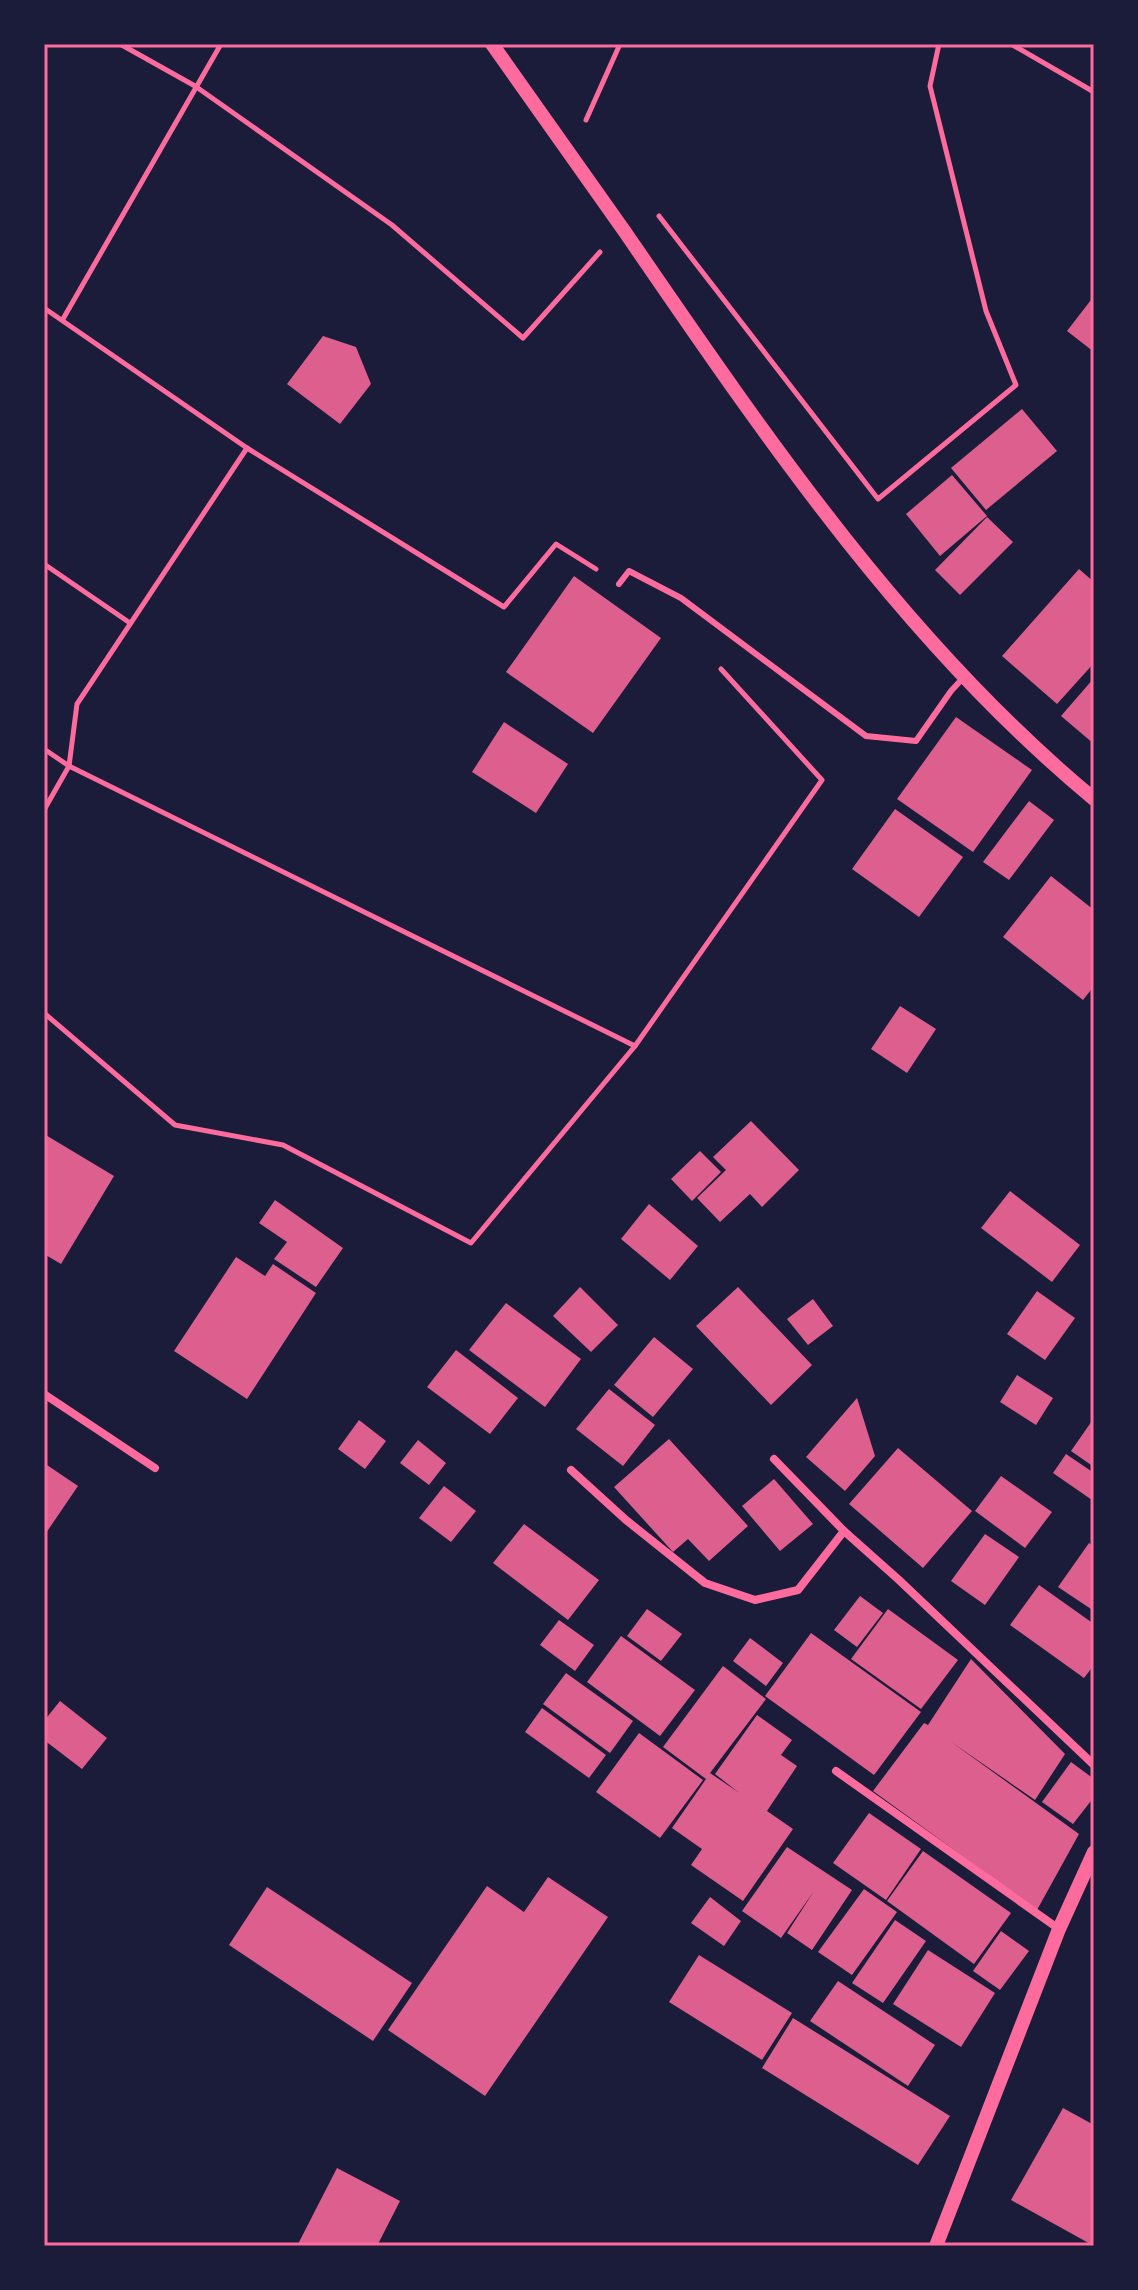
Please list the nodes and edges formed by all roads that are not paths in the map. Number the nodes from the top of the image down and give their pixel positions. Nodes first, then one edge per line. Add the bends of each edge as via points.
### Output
1 (492, 44) edge
2 (619, 584) road end
3 (965, 676) junction
4 (1094, 799) edge
5 (44, 1394) edge
6 (774, 1459) dead end
7 (155, 1468) dead end
8 (571, 1470) dead end
9 (844, 1531) junction
10 (1094, 1765) edge
11 (836, 1771) dead end
12 (1094, 1852) edge
13 (1059, 1929) junction
14 (936, 2246) edge

1 - 3 street via 796,474
2 - 3 lane via 629,571 681,598 866,736 916,741
3 - 4 street
5 - 7 street
6 - 9 street
8 - 9 street via 705,1583 755,1600 798,1590
9 - 10 street
11 - 13 street
12 - 13 street
13 - 14 street

